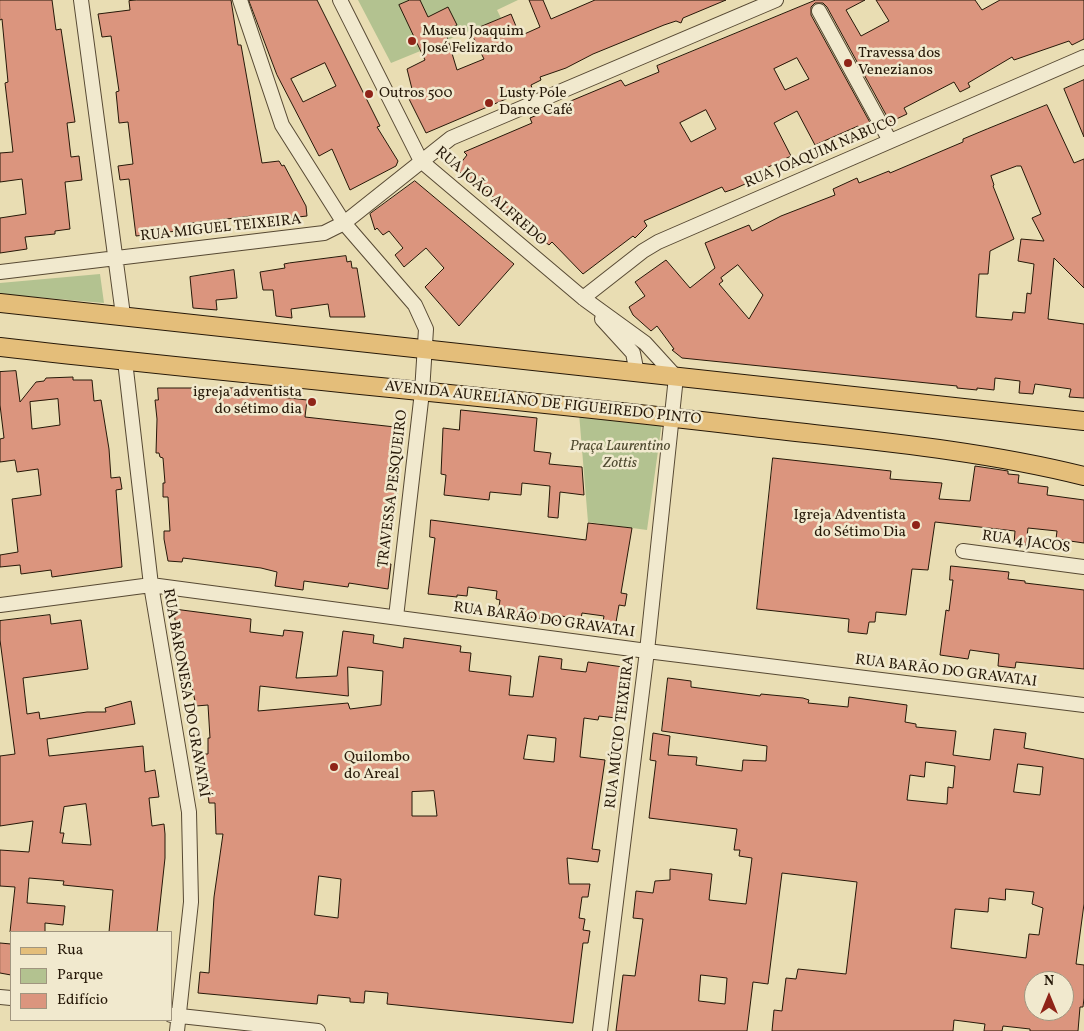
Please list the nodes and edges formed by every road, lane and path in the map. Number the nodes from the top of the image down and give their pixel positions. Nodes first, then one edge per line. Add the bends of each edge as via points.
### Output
1 (81, 0) edge
2 (240, 0) edge
3 (340, 0) edge
4 (776, 0) edge
5 (819, 11) dead end
6 (1084, 58) edge
7 (890, 141) junction
8 (421, 161) junction
9 (344, 223) junction
10 (115, 257) junction
11 (0, 272) edge
12 (583, 298) junction
13 (0, 303) edge
14 (123, 315) junction
15 (0, 347) edge
16 (426, 350) junction
17 (125, 361) junction
18 (637, 373) junction
19 (676, 377) junction
20 (422, 392) junction
21 (673, 416) junction
22 (1079, 422) edge
23 (1084, 476) edge
24 (963, 551) dead end
25 (1084, 567) edge
26 (151, 585) junction
27 (0, 605) edge
28 (396, 617) junction
29 (647, 651) junction
30 (1084, 705) edge
31 (175, 1015) edge
32 (177, 1031) edge
33 (318, 1031) edge
34 (600, 1031) edge

1 - 10 street
2 - 9 street, TRAVESSA PESQUEIRO via 282,125
3 - 8 street, RUA JOÃO ALFREDO
4 - 8 street, RUA MIGUEL TEIXEIRA via 451,138
5 - 7 street
6 - 7 street, RUA JOAQUIM NABUCO
7 - 12 street, RUA JOAQUIM NABUCO via 658,242 643,250
8 - 9 street, RUA MIGUEL TEIXEIRA
8 - 12 street, RUA JOÃO ALFREDO
9 - 10 street, RUA MIGUEL TEIXEIRA via 324,233
9 - 16 street, TRAVESSA PESQUEIRO via 415,305 426,329
10 - 11 street, RUA MIGUEL TEIXEIRA
10 - 14 street
12 - 18 street, RUA JOÃO ALFREDO via 633,353
12 - 19 street, RUA JOÃO ALFREDO via 645,343
13 - 14 main road
14 - 16 main road
15 - 17 main road, AVENIDA AURELIANO DE FIGUEIREDO PINTO
16 - 18 main road
16 - 20 street, TRAVESSA PESQUEIRO
17 - 20 main road, AVENIDA AURELIANO DE FIGUEIREDO PINTO
17 - 26 street, RUA BARONESA DO GRAVATAÍ
18 - 19 main road
19 - 21 street, RUA MÚCIO TEIXEIRA
19 - 22 main road
20 - 21 main road, AVENIDA AURELIANO DE FIGUEIREDO PINTO
20 - 28 street, TRAVESSA PESQUEIRO
21 - 23 main road, AVENIDA AURELIANO DE FIGUEIREDO PINTO via 1026,462
21 - 29 street, RUA MÚCIO TEIXEIRA
24 - 25 street, RUA 4 JACOS
26 - 27 street, RUA BARÃO DO GRAVATAI
26 - 28 street, RUA BARÃO DO GRAVATAI
26 - 31 street, RUA BARONESA DO GRAVATAÍ via 189,812 191,902
28 - 29 street, RUA BARÃO DO GRAVATAI
29 - 30 street, RUA BARÃO DO GRAVATAI
29 - 34 street, RUA MÚCIO TEIXEIRA
31 - 32 street, RUA BARONESA DO GRAVATAÍ
31 - 33 street

